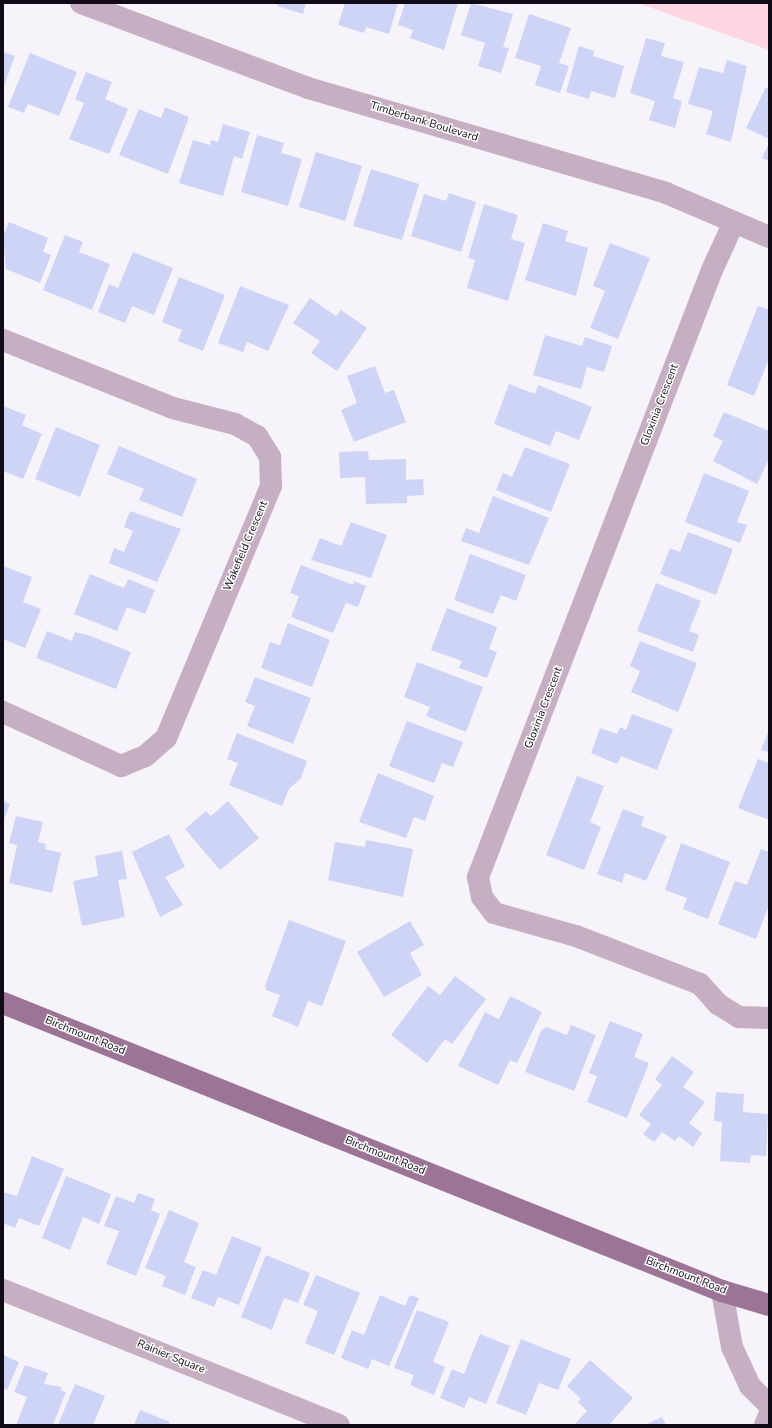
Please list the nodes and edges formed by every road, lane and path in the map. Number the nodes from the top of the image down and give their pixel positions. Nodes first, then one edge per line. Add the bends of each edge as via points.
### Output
1 (81, 3) edge
2 (734, 222) junction
3 (769, 237) edge
4 (3, 340) edge
5 (3, 712) edge
6 (3, 1003) edge
7 (769, 1018) edge
8 (3, 1290) edge
9 (722, 1291) junction
10 (769, 1305) edge
11 (769, 1405) edge
12 (769, 1415) edge
13 (339, 1425) edge
14 (765, 1425) edge

1 - 2 street, Timberbank Boulevard via 308,88 666,193
2 - 3 street, Timberbank Boulevard
2 - 7 street, Gloxinia Crescent via 712,270 478,877 482,897 494,912 576,936 700,984 718,1004 738,1016
4 - 5 street, Wakefield Crescent via 173,408 235,424 257,436 270,457 271,486 166,738 161,743 145,756 121,766
6 - 9 main road, Birchmount Road
8 - 13 street, Rainier Square
9 - 10 main road, Birchmount Road
9 - 11 street via 732,1347 750,1386
12 - 14 street

